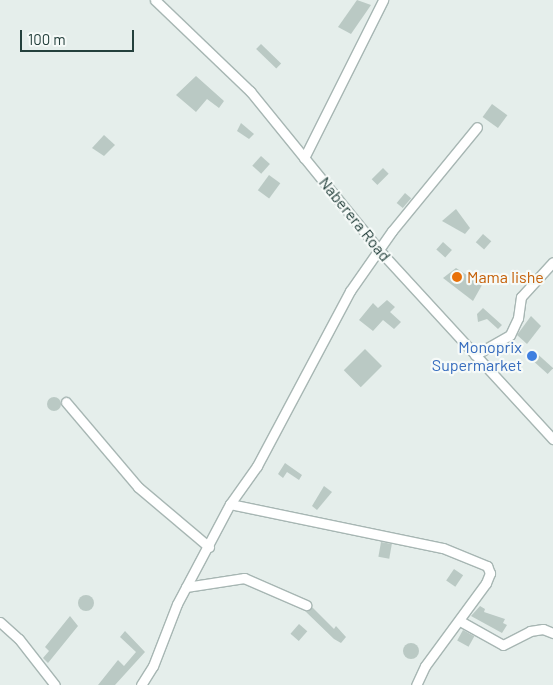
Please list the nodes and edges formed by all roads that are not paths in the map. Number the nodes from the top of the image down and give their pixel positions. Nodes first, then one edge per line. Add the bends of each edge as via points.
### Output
1 (155, 0) edge
2 (383, 0) edge
3 (477, 126) dead end
4 (304, 158) junction
5 (379, 250) junction
6 (553, 262) edge
7 (475, 355) junction
8 (66, 402) dead end
9 (553, 440) edge
10 (230, 504) junction
11 (209, 548) junction
12 (186, 588) junction
13 (306, 605) dead end
14 (460, 621) junction
15 (0, 622) edge
16 (553, 633) edge
17 (55, 685) edge
18 (141, 685) edge
19 (416, 685) edge

1 - 4 street, Naberera Road via 229,69
2 - 4 street
3 - 5 street
4 - 5 street, Naberera Road
5 - 7 street, Naberera Road
5 - 10 street via 350,291 257,466
6 - 7 street via 521,297 518,318 510,335
7 - 9 street, Naberera Road
8 - 11 street via 138,487
10 - 11 street
10 - 14 street via 420,542 482,562 489,569 489,577
11 - 12 street
12 - 13 street via 244,578
12 - 18 street
14 - 16 street via 503,645 530,631 543,629
14 - 19 street via 425,666
15 - 17 street via 19,638

